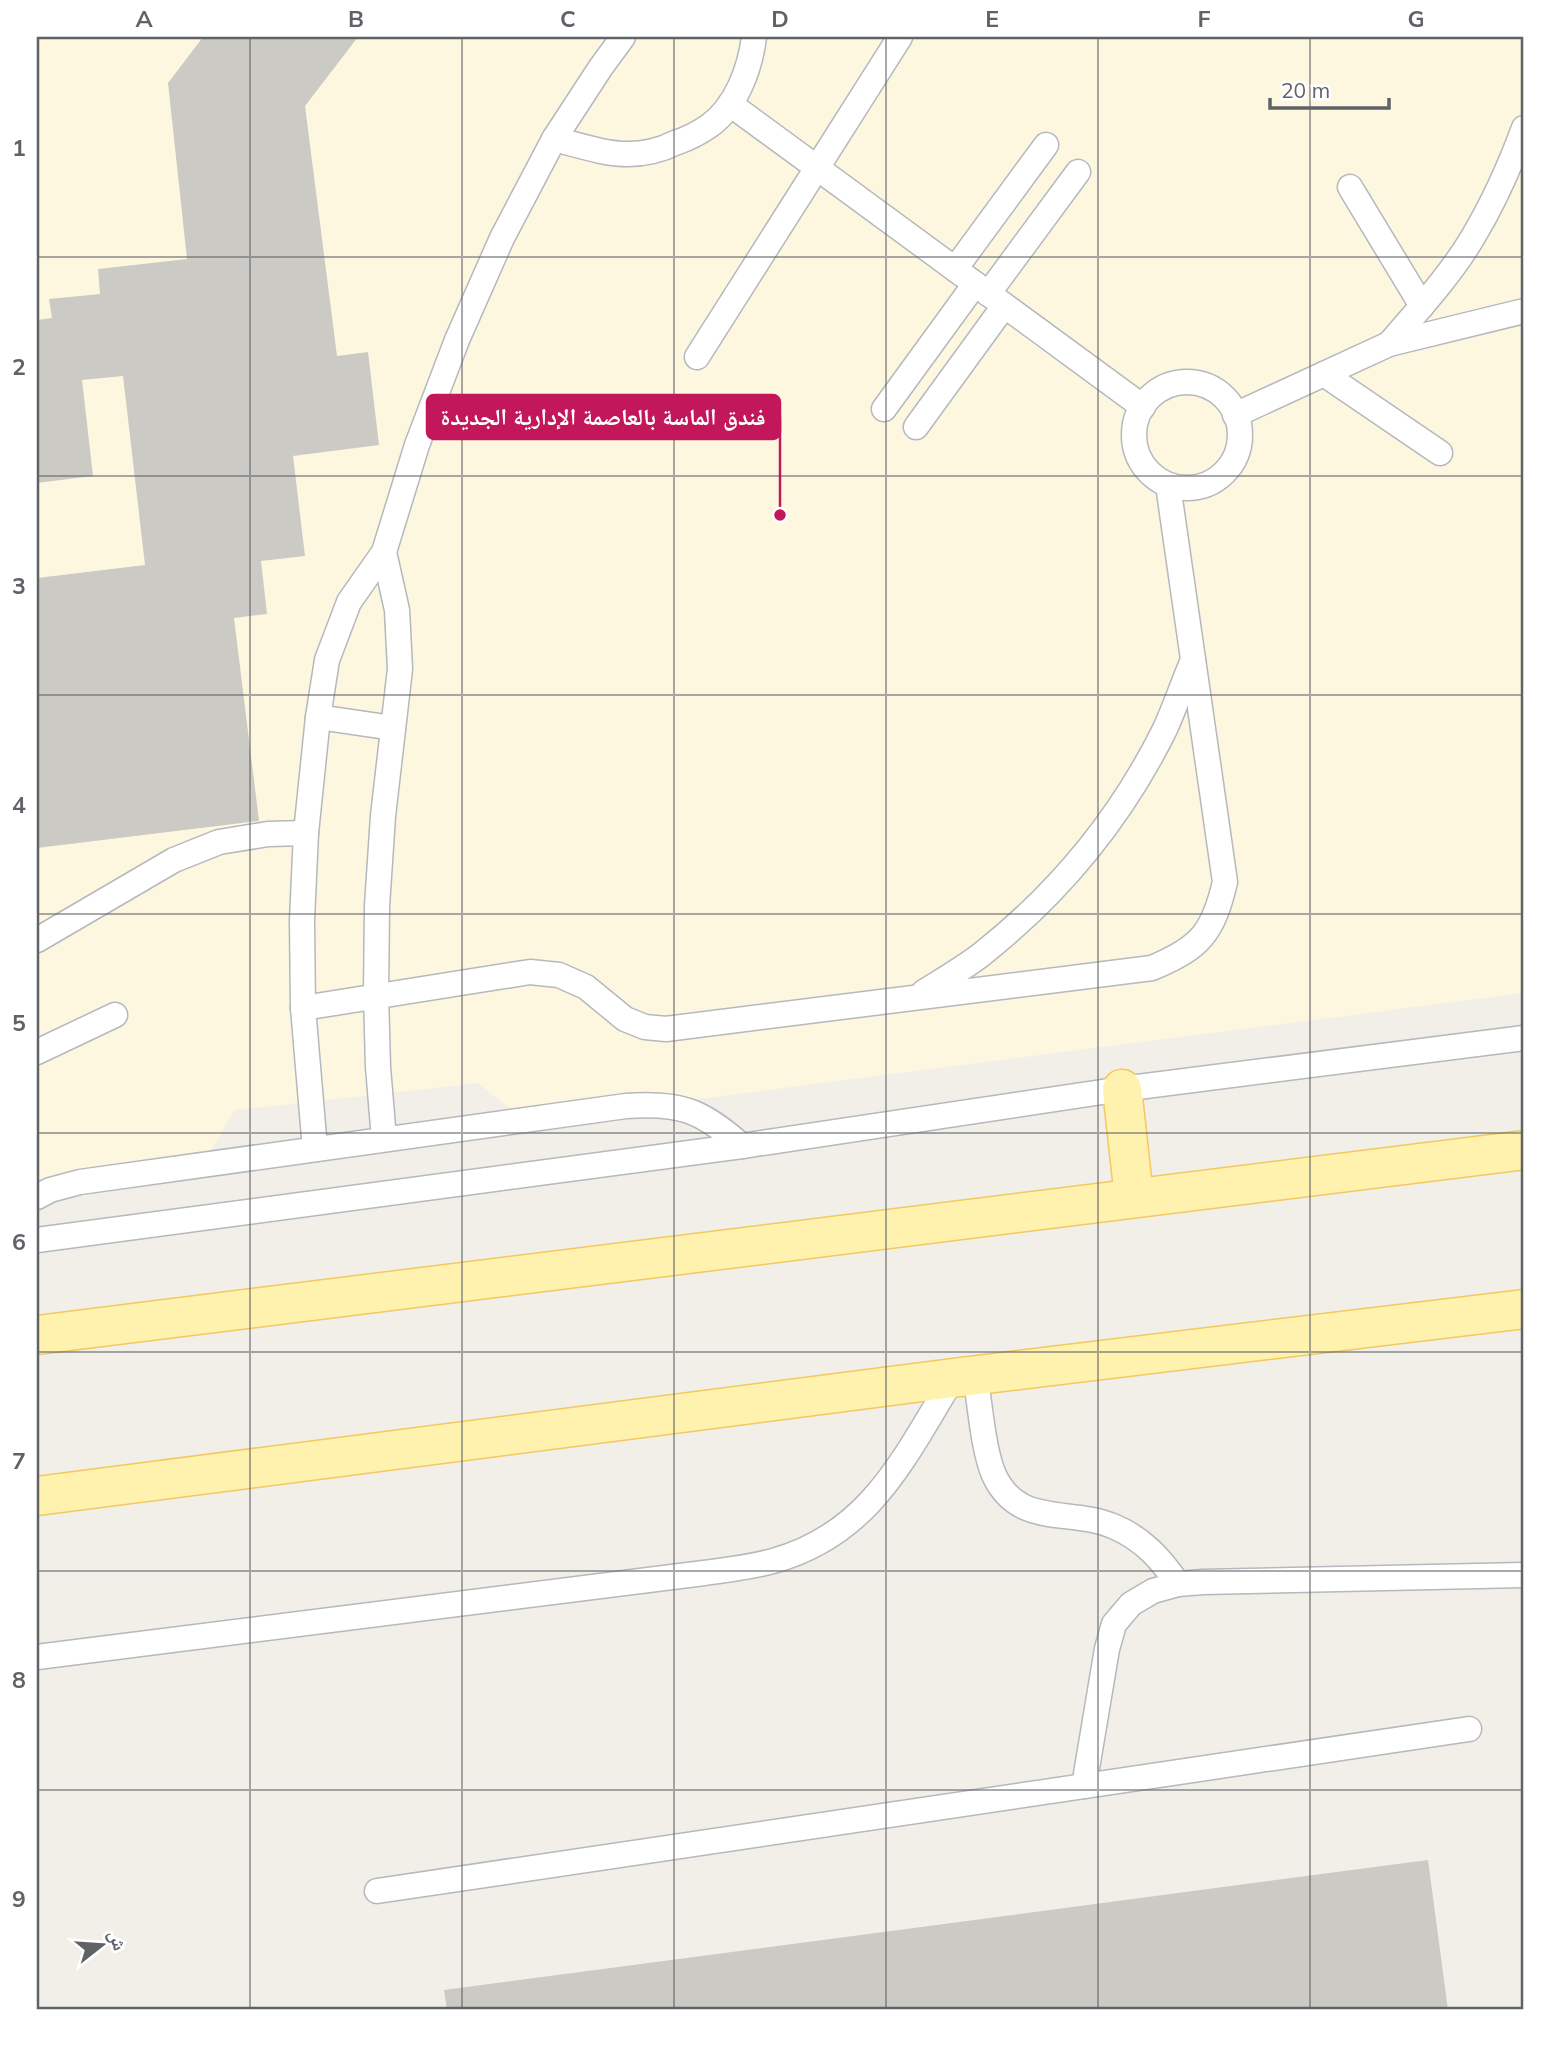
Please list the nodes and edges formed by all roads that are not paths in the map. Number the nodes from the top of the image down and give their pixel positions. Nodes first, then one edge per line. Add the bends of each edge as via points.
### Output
1 (623, 37) edge
2 (754, 37) edge
3 (900, 37) edge
4 (730, 104) junction
5 (1524, 128) edge
6 (554, 139) junction
7 (1046, 145) dead end
8 (818, 168) junction
9 (1078, 172) dead end
10 (1350, 187) dead end
11 (981, 288) junction
12 (1422, 306) junction
13 (1524, 312) edge
14 (1389, 344) junction
15 (697, 357) dead end
16 (1324, 373) junction
17 (1143, 407) junction
18 (884, 409) dead end
19 (1235, 415) junction
20 (916, 427) dead end
21 (1440, 453) dead end
22 (1168, 485) junction
23 (384, 552) junction
24 (1193, 658) junction
25 (318, 718) junction
26 (393, 728) junction
27 (306, 833) junction
28 (37, 940) edge
29 (376, 995) junction
30 (918, 996) junction
31 (303, 1008) junction
32 (115, 1015) dead end
33 (1524, 1038) edge
34 (37, 1052) edge
35 (1122, 1089) junction
36 (384, 1139) junction
37 (743, 1146) junction
38 (315, 1149) junction
39 (1524, 1150) edge
40 (37, 1197) edge
41 (1134, 1198) junction
42 (37, 1240) edge
43 (1524, 1309) edge
44 (37, 1335) edge
45 (964, 1376) junction
46 (37, 1496) edge
47 (1524, 1575) edge
48 (1178, 1584) junction
49 (37, 1657) edge
50 (1469, 1729) dead end
51 (1084, 1786) junction
52 (377, 1891) dead end

1 - 6 lane
2 - 4 lane via 746,73
3 - 8 lane
4 - 6 lane via 710,125 660,150 600,151
4 - 8 lane
5 - 12 lane via 1503,183 1472,239
6 - 23 lane via 502,238 457,340 417,445
7 - 11 lane
8 - 11 lane
8 - 15 lane
9 - 11 lane
10 - 12 lane
11 - 17 lane
11 - 18 lane
11 - 20 lane
12 - 14 lane
13 - 14 lane
14 - 16 lane
16 - 19 lane
16 - 21 lane
17 - 19 lane via 1163,388 1196,383 1213,389
17 - 22 lane via 1134,430 1135,447 1142,464
19 - 22 lane via 1239,432 1231,466 1203,486
22 - 24 lane
23 - 25 lane via 349,602 327,660
23 - 26 lane via 398,622 400,669
24 - 30 lane via 1142,771 1087,853 1036,908 980,956
24 - 30 lane via 1225,882 1218,912 1202,938 1179,957 1152,968
25 - 26 lane
25 - 27 lane
26 - 29 lane via 377,893
27 - 28 lane via 219,842 174,860
27 - 31 lane
29 - 30 lane via 530,972 559,975 586,987 625,1019 666,1029
29 - 31 lane
29 - 36 lane
31 - 38 lane
32 - 34 lane
33 - 35 lane
35 - 37 lane
35 - 41 main road
36 - 37 lane via 657,1104 689,1110 718,1124
36 - 38 lane
37 - 42 lane
38 - 40 lane via 80,1182
39 - 41 main road
41 - 44 main road
43 - 45 main road
45 - 46 main road
45 - 48 lane via 989,1461 1012,1499 1038,1514 1114,1526 1150,1549
45 - 49 lane via 866,1508 828,1537 774,1561
47 - 48 lane
48 - 51 lane via 1131,1604 1114,1624
50 - 51 lane
51 - 52 lane

